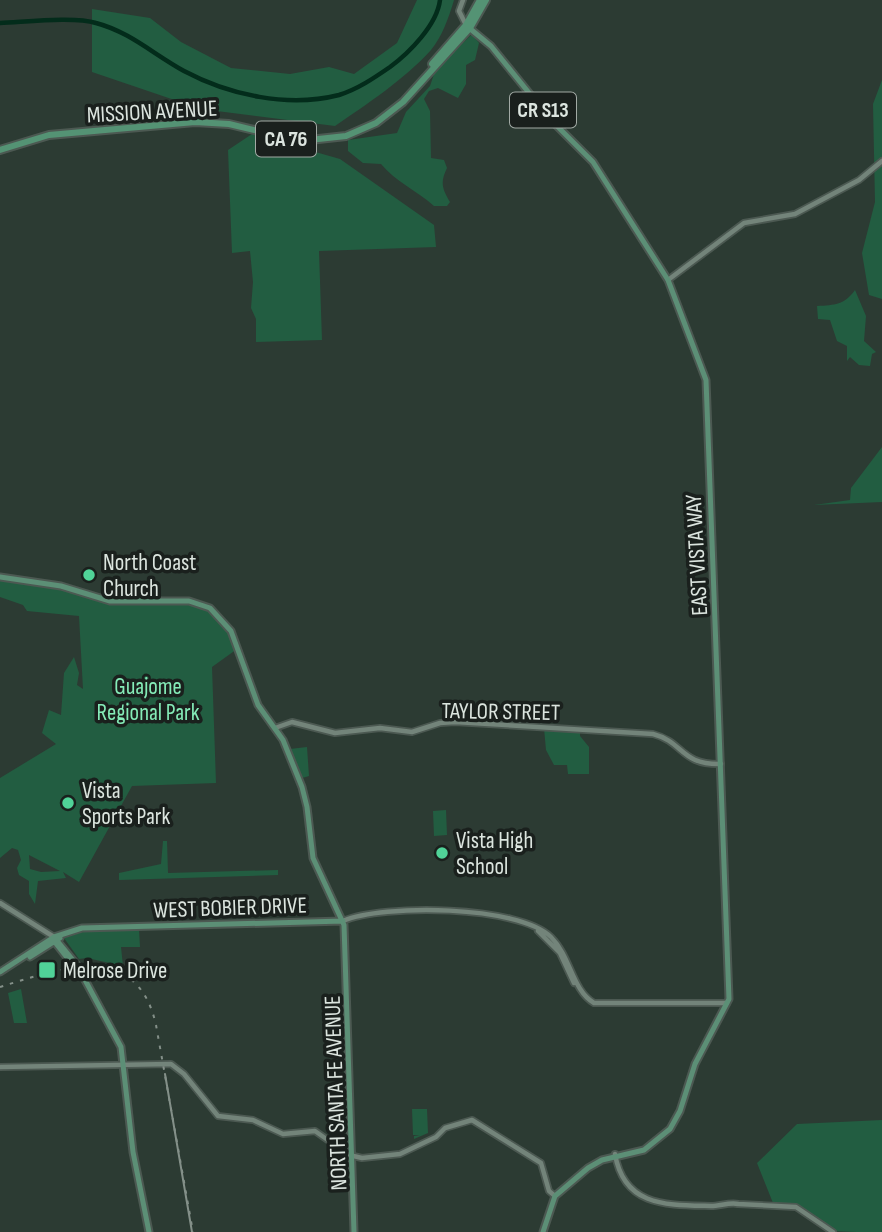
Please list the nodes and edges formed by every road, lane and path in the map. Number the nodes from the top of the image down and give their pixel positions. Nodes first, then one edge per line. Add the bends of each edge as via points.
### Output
1 (463, 0) edge
2 (480, 0) edge
3 (486, 0) edge
4 (468, 26) junction
5 (4, 146) edge
6 (882, 161) edge
7 (668, 279) junction
8 (0, 577) edge
9 (275, 728) junction
10 (722, 764) junction
11 (0, 905) edge
12 (343, 921) junction
13 (55, 939) junction
14 (26, 956) junction
15 (16, 966) junction
16 (347, 969) junction
17 (0, 974) edge
18 (346, 981) junction
19 (349, 988) junction
20 (728, 1003) junction
21 (123, 1064) junction
22 (0, 1067) edge
23 (205, 1088) dead end
24 (195, 1089) junction
25 (615, 1155) junction
26 (353, 1157) junction
27 (587, 1165) junction
28 (579, 1175) junction
29 (554, 1196) junction
30 (143, 1205) junction
31 (152, 1211) dead end
32 (355, 1231) edge
33 (149, 1232) edge
34 (542, 1232) edge
35 (833, 1232) edge

1 - 4 main road via 459,11
2 - 4 highway, MISSION AVENUE / CA 76
3 - 4 highway, MISSION AVENUE / CA 76
4 - 5 highway, MISSION AVENUE / CA 76 via 394,107 343,134 294,137 196,118 57,131
4 - 7 main road, EAST VISTA WAY / CR S13 via 584,151
6 - 7 main road via 859,180 795,214 744,223
7 - 10 main road, EAST VISTA WAY / CR S13 via 709,394
8 - 9 main road, NORTH SANTA FE AVENUE via 61,586 110,601 182,600 210,608 231,631 258,705
9 - 10 main road, TAYLOR STREET via 292,722 335,733 380,727 412,732 455,722 653,734 696,762
9 - 12 main road, NORTH SANTA FE AVENUE via 306,798 316,869
10 - 20 main road, EAST VISTA WAY / CR S13
11 - 13 main road
12 - 13 main road, WEST BOBIER DRIVE via 118,928 74,932
12 - 16 main road, NORTH SANTA FE AVENUE
12 - 20 main road via 363,914 469,911 514,919 551,937 568,960 581,993 592,1002
13 - 14 main road
13 - 15 main road
13 - 21 main road via 115,1031
14 - 15 main road
14 - 17 main road
15 - 17 main road
16 - 18 main road, NORTH SANTA FE AVENUE
16 - 19 main road, NORTH SANTA FE AVENUE
18 - 19 main road
18 - 26 main road, NORTH SANTA FE AVENUE
19 - 26 main road, NORTH SANTA FE AVENUE
20 - 25 main road, EAST VISTA WAY / CR S13 via 695,1063 677,1118 655,1143
21 - 22 main road
21 - 24 main road via 174,1065
21 - 30 main road
23 - 24 main road
24 - 26 main road via 219,1117 250,1119 283,1134 315,1131
25 - 27 main road, EAST VISTA WAY
25 - 28 main road, EAST VISTA WAY / CR S13
25 - 35 main road via 626,1183 644,1198 662,1203 796,1207
26 - 29 main road via 400,1154 472,1120 541,1163
26 - 32 main road, NORTH SANTA FE AVENUE
27 - 28 main road
27 - 29 main road, EAST VISTA WAY
28 - 29 main road, EAST VISTA WAY / CR S13
29 - 34 main road, EAST VISTA WAY
29 - 34 main road, EAST VISTA WAY
30 - 31 main road
30 - 33 main road

